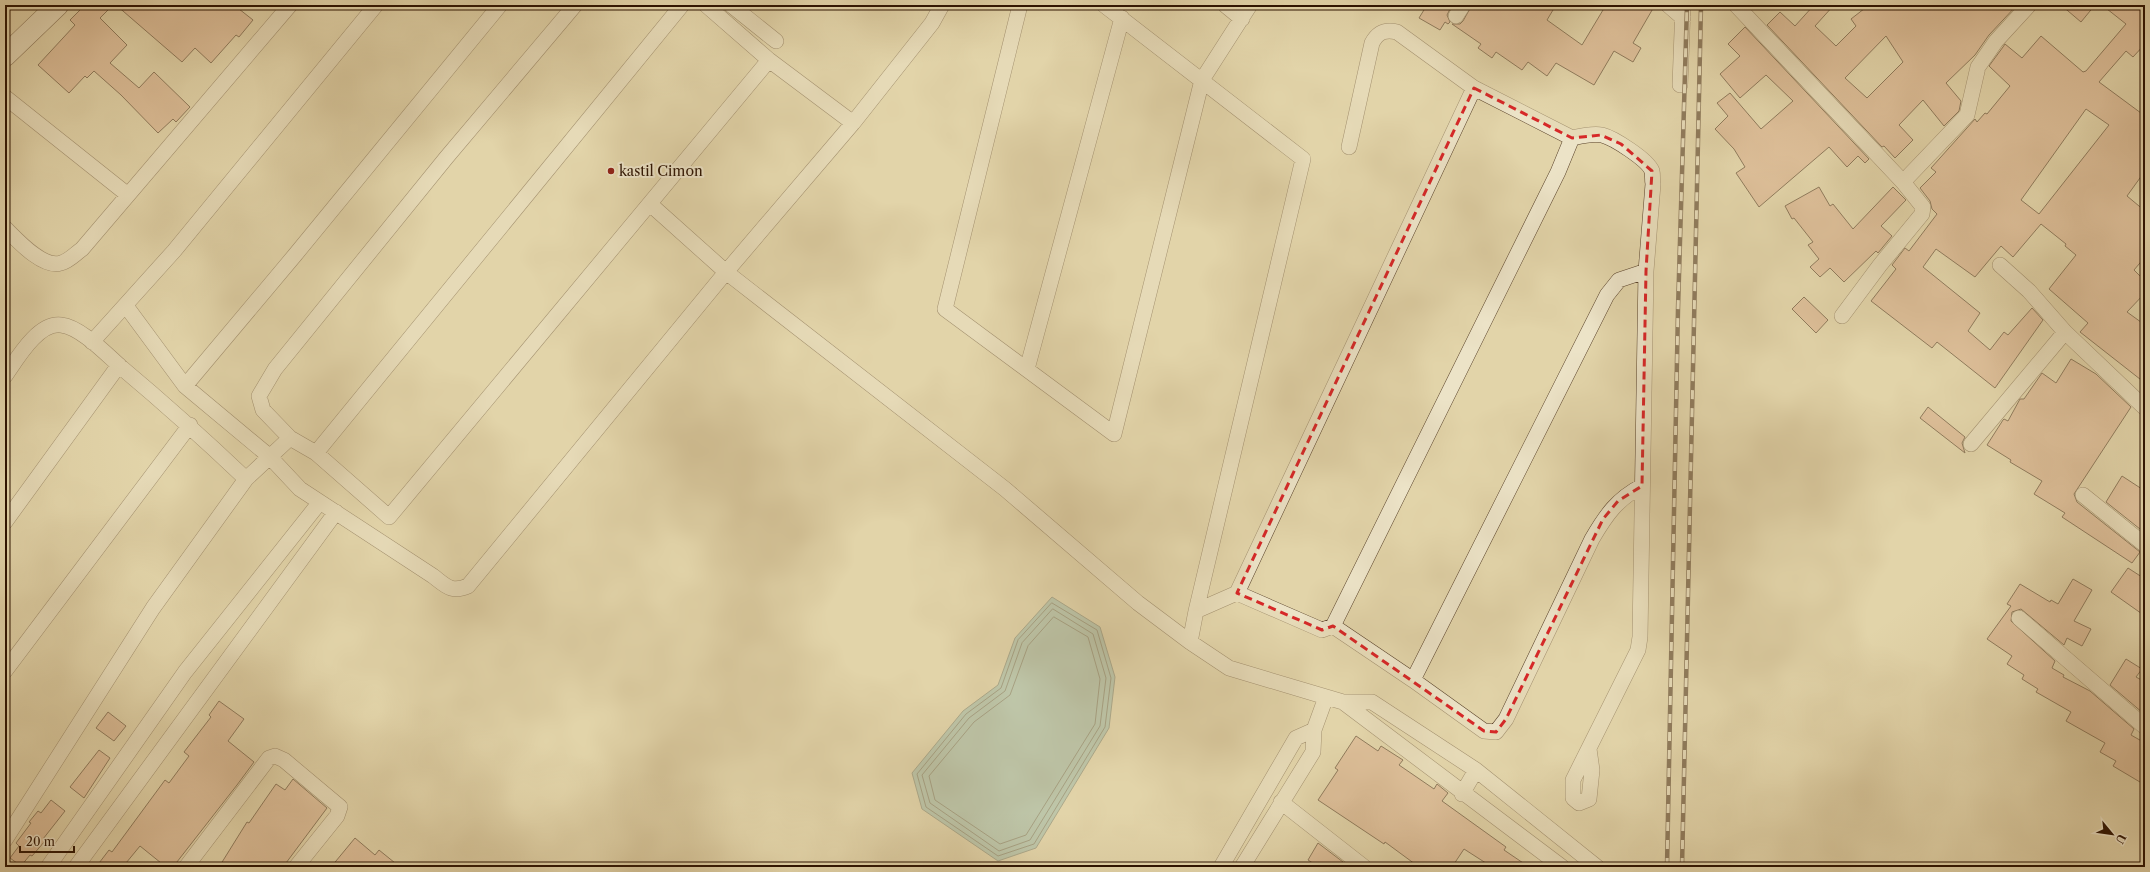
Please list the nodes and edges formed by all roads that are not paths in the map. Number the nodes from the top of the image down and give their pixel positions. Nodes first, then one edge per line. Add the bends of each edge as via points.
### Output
1 (58, 5) edge
2 (290, 5) edge
3 (376, 5) edge
4 (500, 5) edge
5 (575, 5) edge
6 (682, 5) edge
7 (706, 5) edge
8 (731, 5) edge
9 (942, 5) edge
10 (1020, 5) edge
11 (1104, 5) edge
12 (1225, 5) edge
13 (1250, 5) edge
14 (1668, 5) edge
15 (1736, 5) edge
16 (2028, 5) edge
17 (1683, 11) edge
18 (1122, 18) junction
19 (1242, 19) junction
20 (776, 41) dead end
21 (5, 56) edge
22 (768, 60) junction
23 (1202, 80) junction
24 (1680, 85) dead end
25 (1474, 88) junction
26 (5, 97) edge
27 (853, 123) junction
28 (1572, 138) junction
29 (1349, 147) dead end
30 (1903, 182) junction
31 (128, 195) junction
32 (650, 204) junction
33 (5, 228) edge
34 (2000, 265) dead end
35 (726, 272) junction
36 (1646, 272) junction
37 (126, 306) junction
38 (1842, 316) dead end
39 (2065, 332) junction
40 (92, 342) junction
41 (119, 365) junction
42 (1027, 369) junction
43 (5, 376) edge
44 (185, 386) junction
45 (2145, 408) edge
46 (190, 425) junction
47 (290, 438) junction
48 (1971, 444) dead end
49 (316, 453) junction
50 (269, 456) junction
51 (246, 479) junction
52 (1642, 486) junction
53 (2083, 495) dead end
54 (320, 502) junction
55 (336, 512) junction
56 (5, 522) edge
57 (2145, 544) edge
58 (1237, 593) junction
59 (1196, 611) junction
60 (2019, 618) dead end
61 (1332, 626) junction
62 (1190, 642) junction
63 (199, 654) junction
64 (5, 671) edge
65 (219, 671) junction
66 (185, 672) junction
67 (1413, 680) junction
68 (206, 687) junction
69 (1326, 697) junction
70 (1343, 702) junction
71 (2145, 727) edge
72 (1314, 730) junction
73 (1589, 749) dead end
74 (1476, 770) junction
75 (1462, 794) junction
76 (1281, 802) junction
77 (5, 840) edge
78 (48, 867) edge
79 (76, 867) edge
80 (186, 867) edge
81 (296, 867) edge
82 (1221, 867) edge
83 (1242, 867) edge
84 (1364, 867) edge
85 (1562, 867) edge
86 (1597, 867) edge

1 - 21 street
2 - 31 street
3 - 37 street via 174,252
4 - 44 street
5 - 47 street via 275,368 259,396 263,410
6 - 49 street
7 - 22 street
8 - 20 street
9 - 27 street via 932,23
10 - 42 street via 945,309
11 - 18 street
12 - 19 street
13 - 19 street
14 - 17 street
15 - 30 street
16 - 30 street via 1996,41 1978,68 1967,115
17 - 24 street
18 - 23 street
18 - 42 street
19 - 23 street
22 - 27 street
22 - 32 street
23 - 42 street via 1114,434
23 - 59 street via 1303,158
25 - 28 street
25 - 29 street via 1397,32 1385,30 1372,43
25 - 58 street
26 - 31 street
27 - 35 street
28 - 36 street via 1602,135 1647,164 1652,171
28 - 61 street via 1558,172
30 - 38 street via 1923,207 1924,212
31 - 33 street via 82,249 67,262 60,264 41,259
32 - 35 street
32 - 49 street via 388,517
34 - 39 street via 2029,291
35 - 55 street via 468,586 458,590 447,588
35 - 62 street via 1005,488 1138,603
36 - 52 street
36 - 67 street via 1619,280 1607,295
37 - 40 street
37 - 44 street
39 - 45 street
39 - 48 street
40 - 41 street
40 - 43 street via 68,327 60,324 51,326 29,342
41 - 46 street
41 - 56 street
44 - 50 street
46 - 51 street
46 - 64 street
47 - 49 street
47 - 50 street
50 - 51 street
50 - 54 street via 300,489
51 - 77 street via 153,608
52 - 67 street via 1627,493 1604,519 1500,729 1494,733 1484,731
52 - 73 street via 1638,650
53 - 57 street
54 - 55 street
54 - 63 street
55 - 65 street
58 - 59 street
58 - 61 street via 1322,630
59 - 62 street
60 - 71 street
61 - 67 street
62 - 69 street via 1229,668
63 - 65 street
63 - 66 street
65 - 68 street
66 - 68 street
66 - 78 street
68 - 79 street
69 - 70 street
69 - 72 street
70 - 74 street via 1372,702
70 - 75 street
72 - 76 street via 1313,752
72 - 82 street via 1296,738
74 - 75 street
74 - 86 street
75 - 85 street
76 - 83 street
76 - 84 street
80 - 81 street via 269,758 275,756 284,760 340,807 337,816

